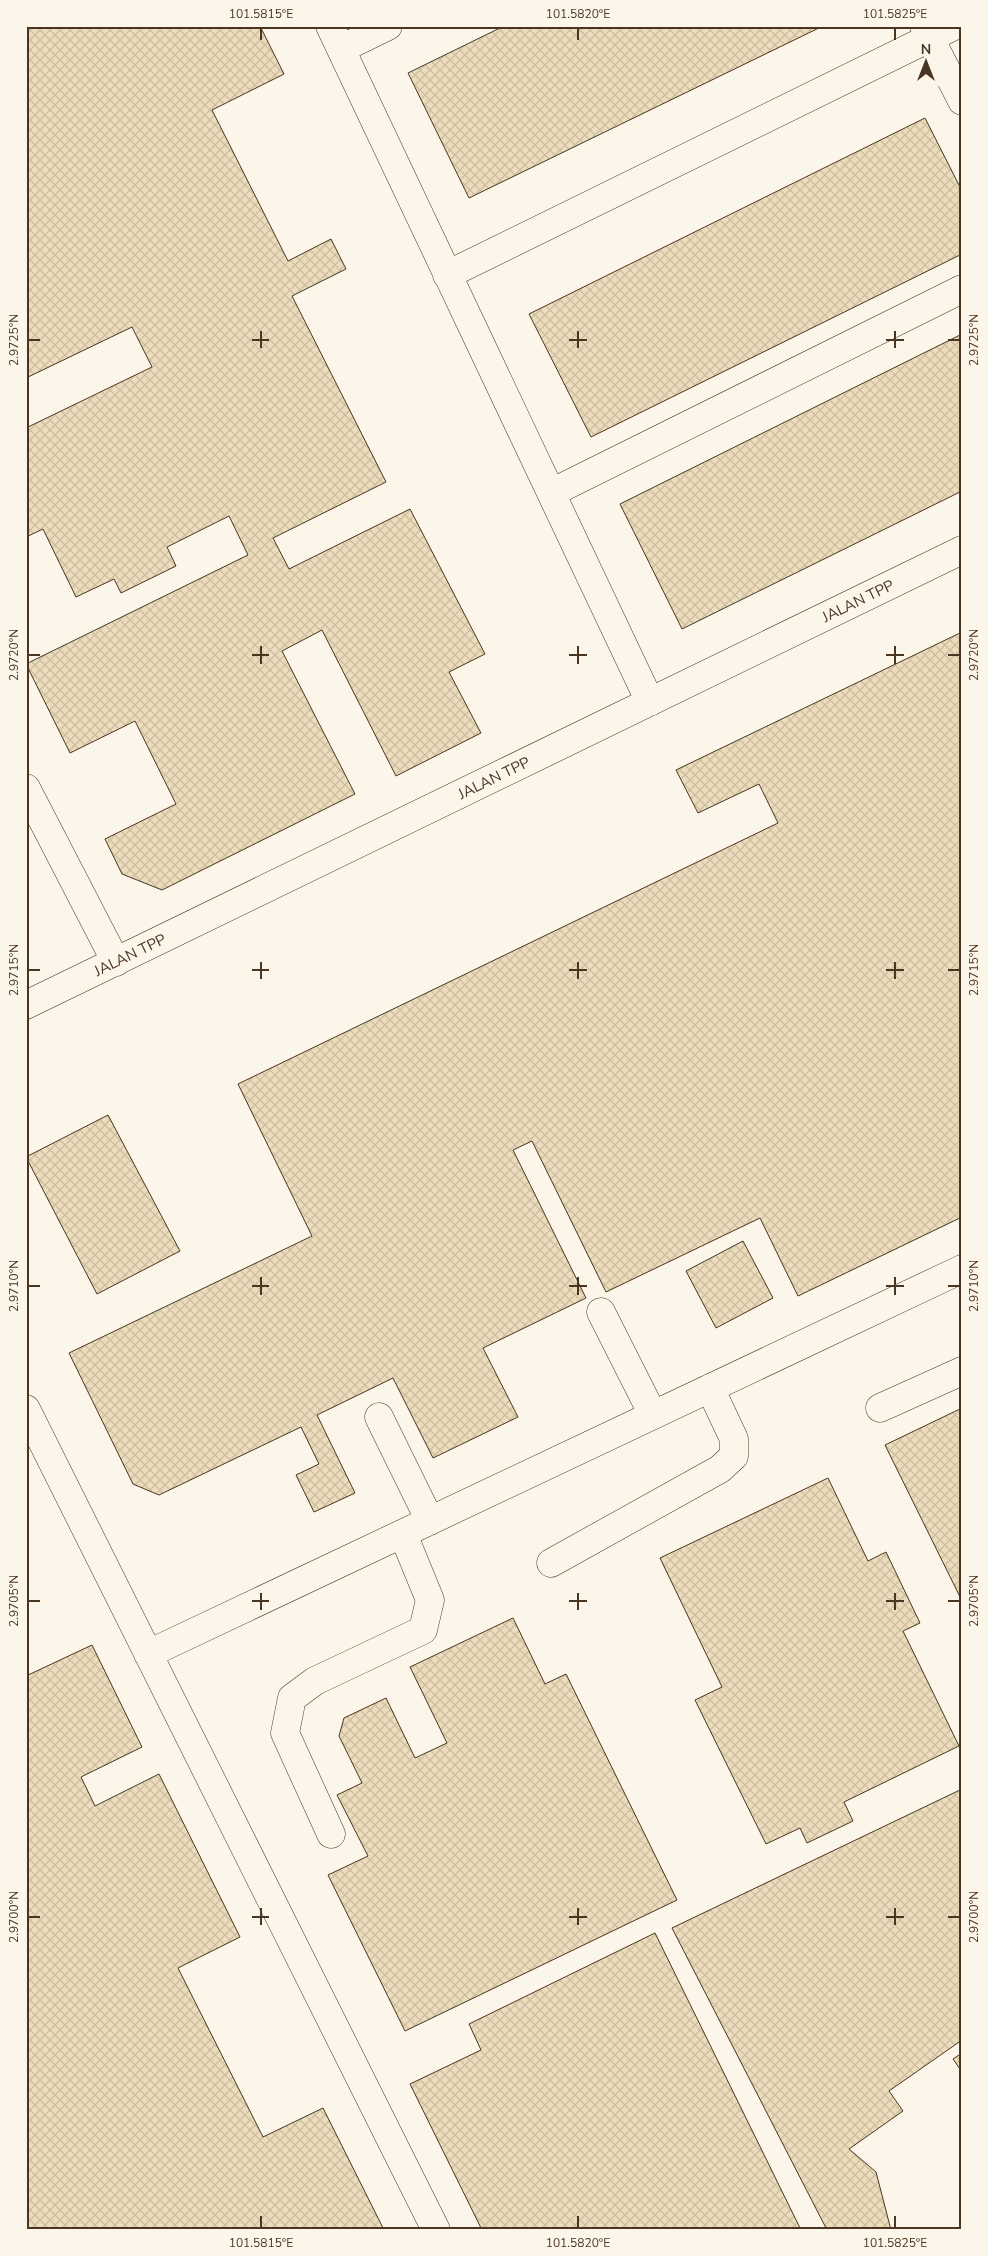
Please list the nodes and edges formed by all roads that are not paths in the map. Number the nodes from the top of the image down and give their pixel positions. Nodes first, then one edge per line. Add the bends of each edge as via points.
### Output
1 (388, 26) edge
2 (954, 26) edge
3 (927, 32) edge
4 (335, 38) edge
5 (962, 101) edge
6 (447, 275) junction
7 (962, 289) edge
8 (551, 493) junction
9 (962, 550) edge
10 (650, 702) junction
11 (26, 788) edge
12 (116, 962) junction
13 (26, 1005) edge
14 (962, 1269) edge
15 (601, 1312) dead end
16 (962, 1371) edge
17 (710, 1388) junction
18 (880, 1408) dead end
19 (26, 1409) edge
20 (653, 1415) junction
21 (379, 1417) dead end
22 (430, 1520) junction
23 (403, 1534) junction
24 (551, 1563) dead end
25 (148, 1654) junction
26 (330, 1834) dead end
27 (436, 2230) edge

1 - 4 street
2 - 3 street
3 - 5 street
3 - 6 street
4 - 6 street
6 - 8 street
7 - 8 street
8 - 10 street
9 - 10 street, JALAN TPP
10 - 12 street, JALAN TPP
11 - 12 street
12 - 13 street, JALAN TPP
14 - 17 street
15 - 20 street
16 - 18 street
17 - 20 street
17 - 24 street via 734,1438 734,1456 720,1470
19 - 25 street
20 - 22 street
21 - 22 street
22 - 23 street
23 - 25 street
23 - 26 street via 430,1600 423,1630 315,1681 292,1698 285,1733
25 - 27 street

